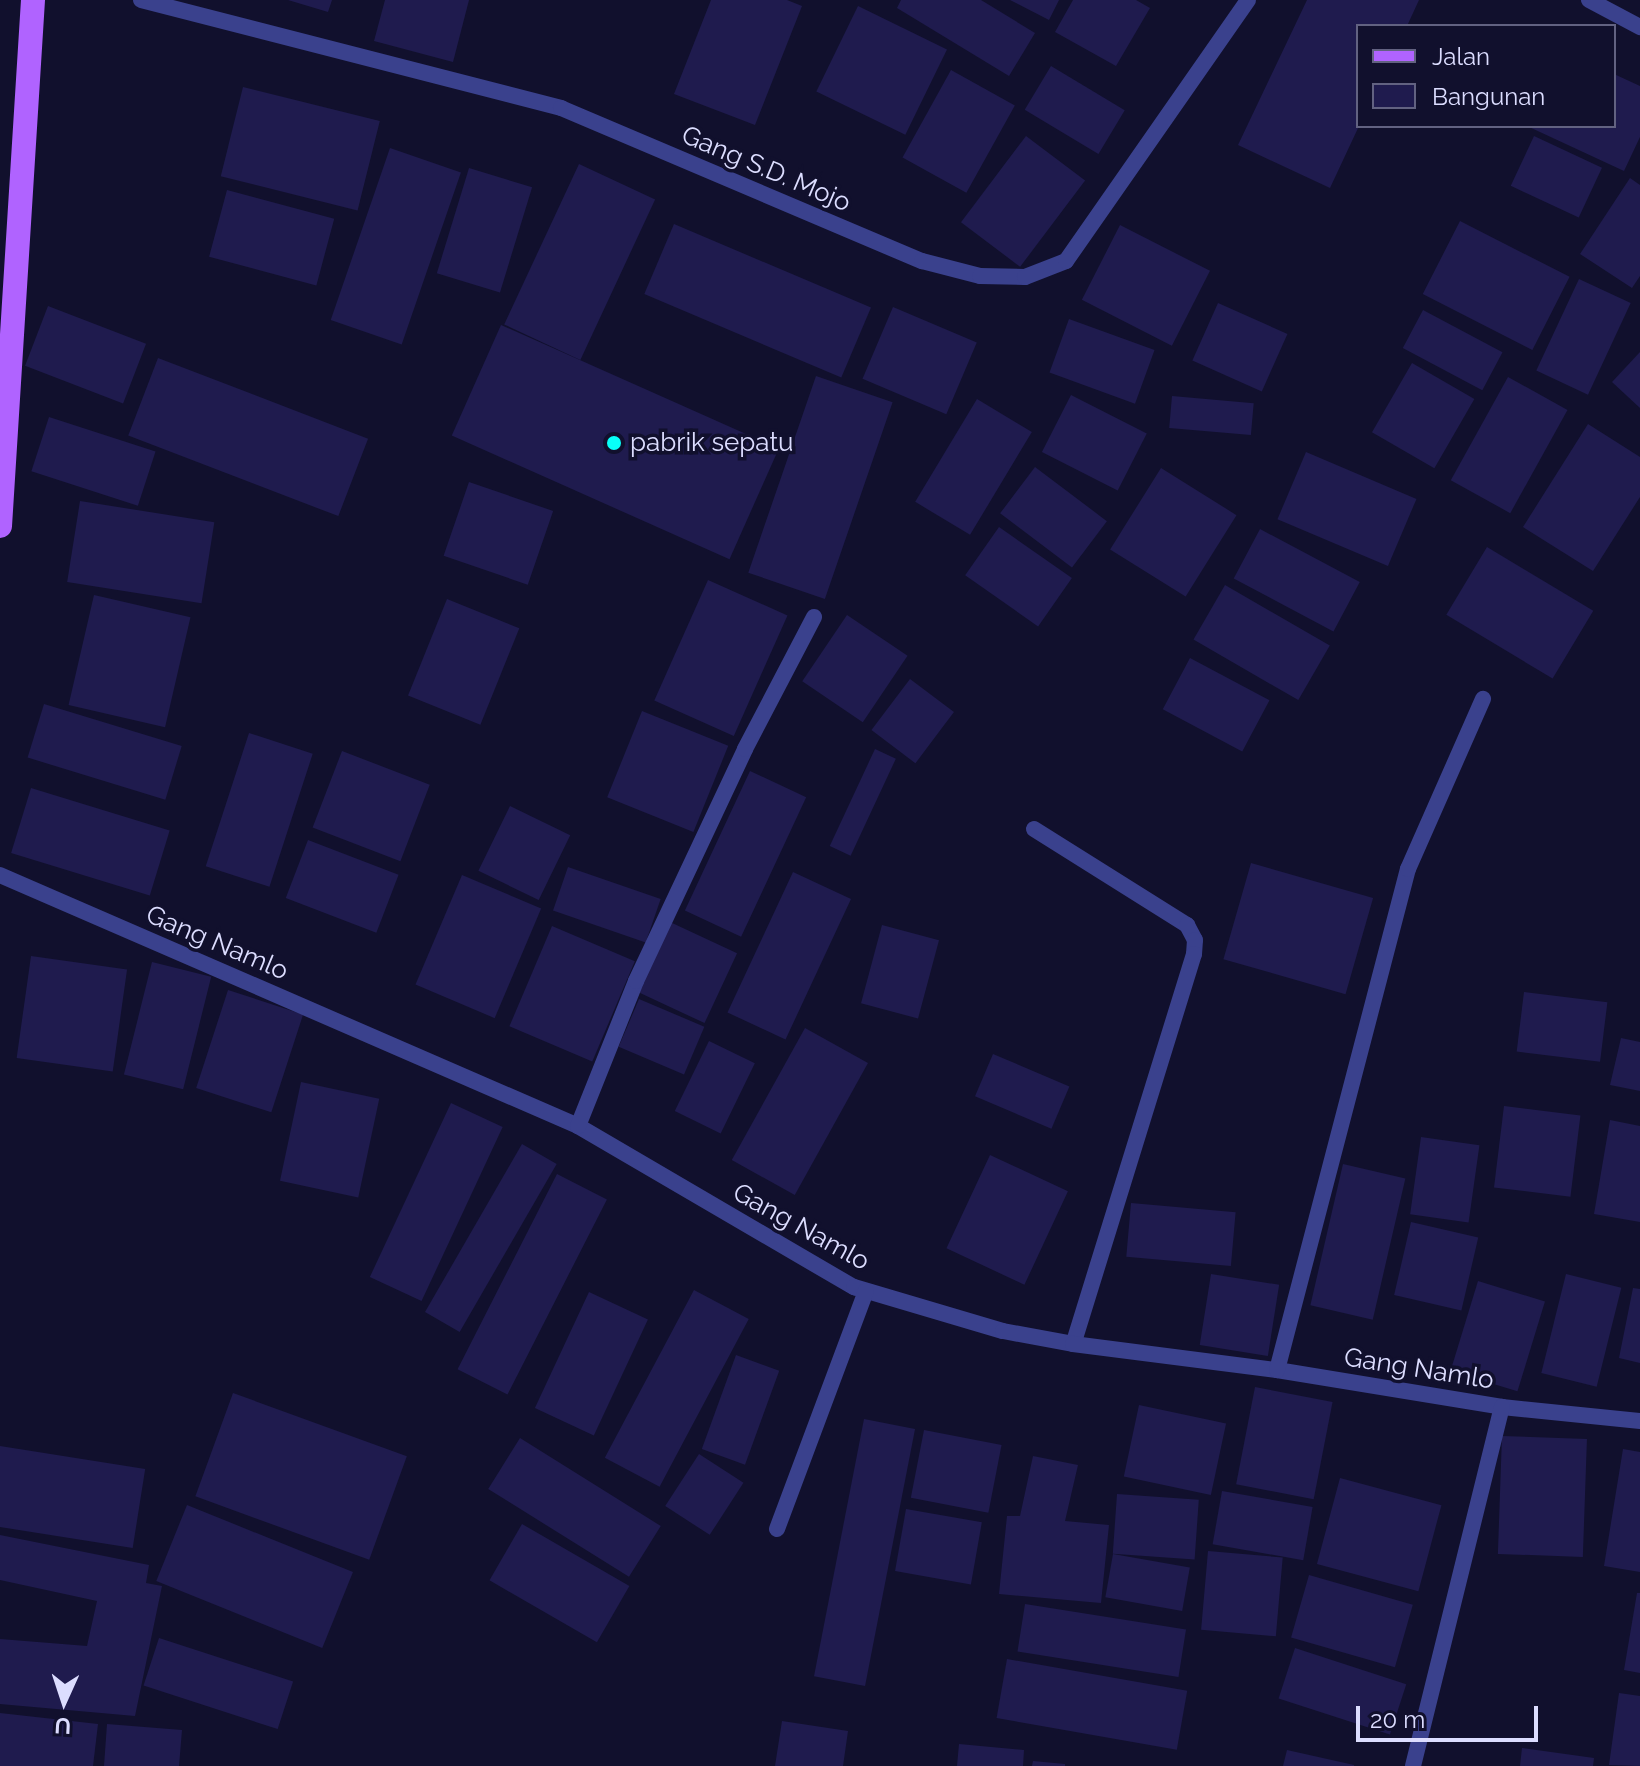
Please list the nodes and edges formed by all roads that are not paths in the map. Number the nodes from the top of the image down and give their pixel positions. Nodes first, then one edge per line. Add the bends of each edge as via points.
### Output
1 (33, 0) edge
2 (141, 0) edge
3 (1248, 0) edge
4 (1589, 0) edge
5 (1640, 27) edge
6 (0, 526) edge
7 (814, 617) dead end
8 (1483, 699) dead end
9 (1034, 829) dead end
10 (0, 875) edge
11 (578, 1126) junction
12 (866, 1291) junction
13 (1073, 1344) junction
14 (1277, 1370) junction
15 (1502, 1407) junction
16 (1640, 1421) edge
17 (777, 1529) dead end
18 (1413, 1766) edge

1 - 6 main road
2 - 3 street, Gang S.D. Mojo via 561,108 922,261 980,276 1025,277 1066,261
4 - 5 street
7 - 11 street via 636,981
8 - 14 street via 1408,869
9 - 13 street via 1187,925 1195,940
10 - 11 street, Gang Namlo
11 - 12 street, Gang Namlo
12 - 13 street, Gang Namlo via 1003,1331
12 - 17 street
13 - 14 street, Gang Namlo
14 - 15 street, Gang Namlo
15 - 16 street, Gang Namlo
15 - 18 street

